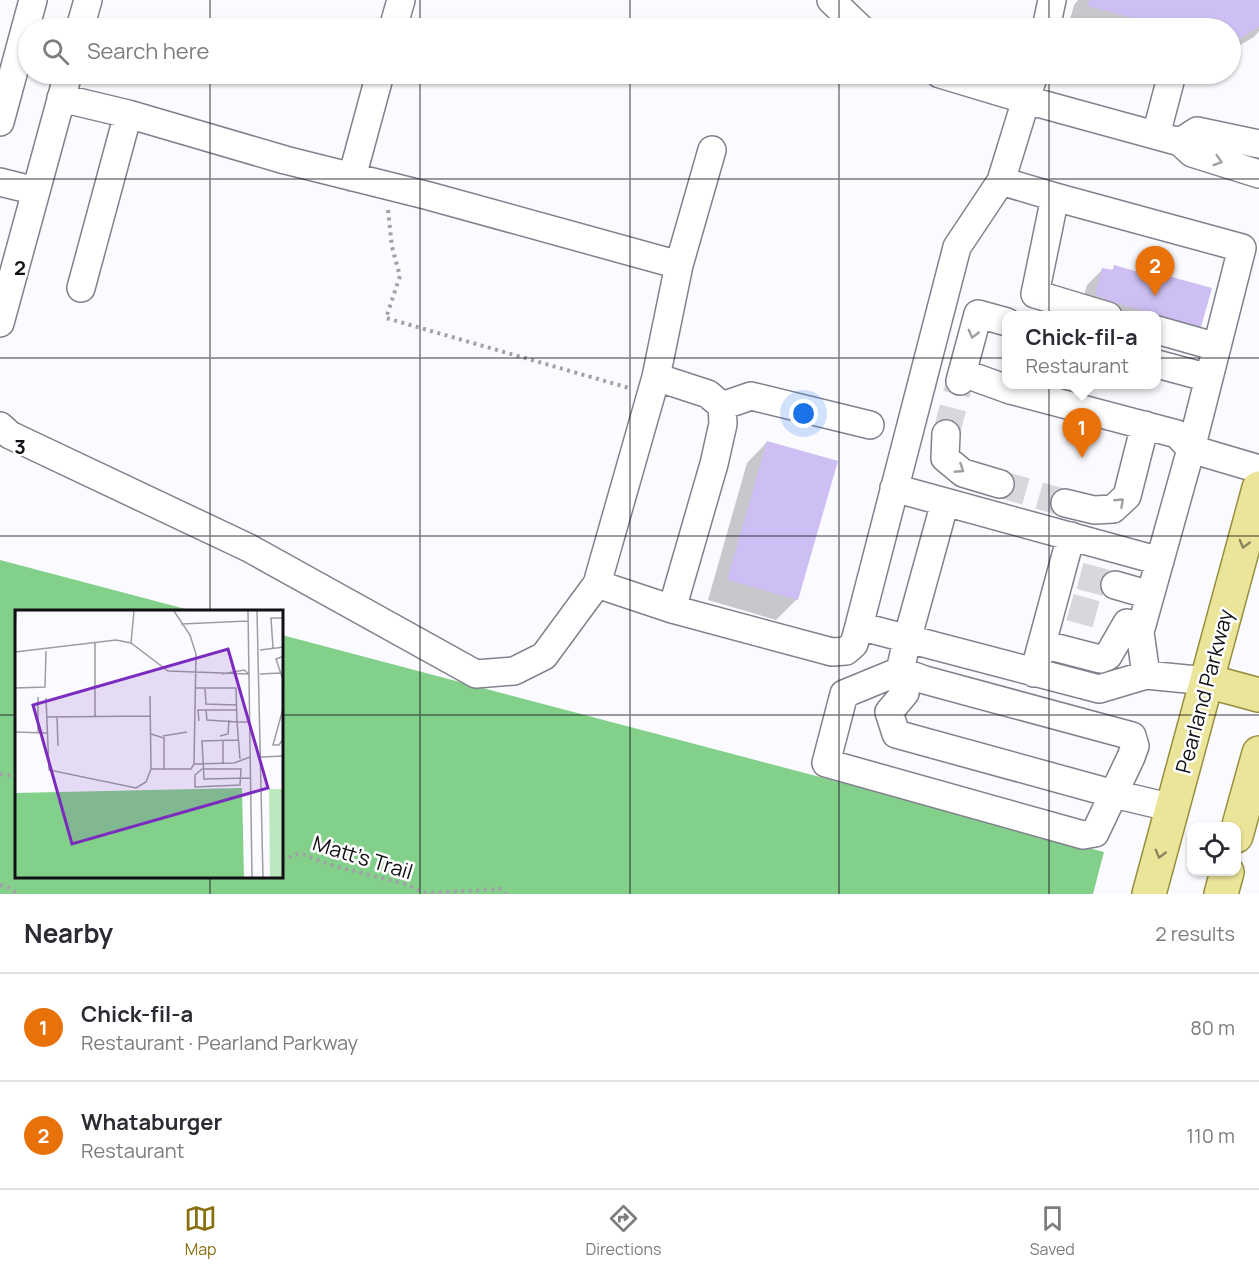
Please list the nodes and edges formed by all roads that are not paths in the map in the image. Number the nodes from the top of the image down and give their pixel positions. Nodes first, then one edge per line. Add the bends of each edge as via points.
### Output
1 (33, 0) edge
2 (88, 0) edge
3 (401, 0) edge
4 (831, 0) edge
5 (1052, 0) edge
6 (28, 18) edge
7 (83, 18) edge
8 (396, 18) edge
9 (850, 18) edge
10 (1048, 18) edge
11 (18, 55) edge
12 (378, 84) edge
13 (973, 84) edge
14 (1031, 84) edge
15 (1171, 84) edge
16 (64, 86) edge
17 (1027, 100) junction
18 (128, 114) junction
19 (0, 122) edge
20 (1168, 139) junction
21 (1259, 144) edge
22 (712, 150) dead end
23 (1259, 174) edge
24 (352, 177) junction
25 (1001, 181) junction
26 (0, 182) edge
27 (36, 191) junction
28 (1054, 197) junction
29 (679, 265) junction
30 (81, 288) dead end
31 (1094, 311) edge
32 (1002, 321) edge
33 (0, 323) edge
34 (1161, 331) edge
35 (1217, 347) junction
36 (1161, 365) edge
37 (1209, 378) junction
38 (1002, 385) edge
39 (653, 386) junction
40 (1018, 389) edge
41 (722, 406) junction
42 (870, 425) dead end
43 (1145, 425) junction
44 (0, 426) edge
45 (946, 434) tunnel mouth
46 (1191, 450) junction
47 (1259, 469) edge
48 (1000, 484) tunnel mouth
49 (894, 488) junction
50 (1259, 488) edge
51 (945, 502) junction
52 (1065, 503) tunnel mouth
53 (1071, 536) junction
54 (1160, 561) junction
55 (597, 584) junction
56 (1115, 585) tunnel mouth
57 (1150, 595) junction
58 (672, 609) junction
59 (1124, 622) junction
60 (859, 627) junction
61 (907, 640) junction
62 (1042, 644) junction
63 (900, 671) junction
64 (1035, 673) junction
65 (1146, 675) junction
66 (1207, 681) junction
67 (1259, 695) edge
68 (1259, 753) edge
69 (1114, 794) junction
70 (1173, 808) junction
71 (1240, 822) edge
72 (1226, 876) edge
73 (1149, 894) edge
74 (1221, 894) edge

1 - 6 street
2 - 7 street
3 - 8 street
4 - 9 street
5 - 10 street
11 - 19 street
12 - 24 street
13 - 17 street
14 - 17 street
15 - 20 street
16 - 18 street
16 - 27 street
17 - 20 street
17 - 25 street
18 - 24 street
18 - 30 street
20 - 21 street via 1197,131
20 -> 23 street via 1192,153
22 - 29 street
24 - 29 street
25 - 28 street
25 - 49 street via 957,247
26 - 27 street
27 - 33 street
28 - 31 street via 1035,294
28 - 35 street via 1242,248
29 - 39 street
32 -> 38 street via 978,314 961,377
34 - 35 street
35 - 37 street
36 - 37 street
37 - 46 street
39 - 41 street via 708,394
39 - 55 street
40 - 43 street
41 - 42 street via 751,396
41 - 58 street via 723,423 714,464
43 - 46 street via 1177,434
52 -> 43 street via 1094,510 1113,509 1127,496
44 - 55 street via 10,435 249,548 477,674 514,671 544,656
45 -> 48 street via 945,458 963,473
46 - 47 street
46 - 54 street
49 - 51 street
49 - 60 street
50 -> 66 main road, Pearland Parkway
51 - 53 street
51 - 61 street
53 - 54 street
53 - 62 street via 1071,573
54 - 57 street
55 - 58 street
56 - 57 street
57 - 59 street
58 - 60 street via 832,652 846,651 854,644
59 - 62 street via 1108,656 1100,659
59 - 65 street via 1140,632
60 - 61 street
61 - 63 street
61 - 64 street
62 - 64 street
63 - 69 street via 905,693 889,712 896,734
63 - 69 street via 1132,736 1135,746
63 - 69 street via 844,694 826,763 1083,835 1095,833
64 - 65 street via 1099,689
65 - 66 street
66 - 67 main road
66 - 70 main road, Pearland Parkway
68 - 71 main road
69 - 70 street
70 -> 73 main road, Pearland Parkway
72 - 74 main road

